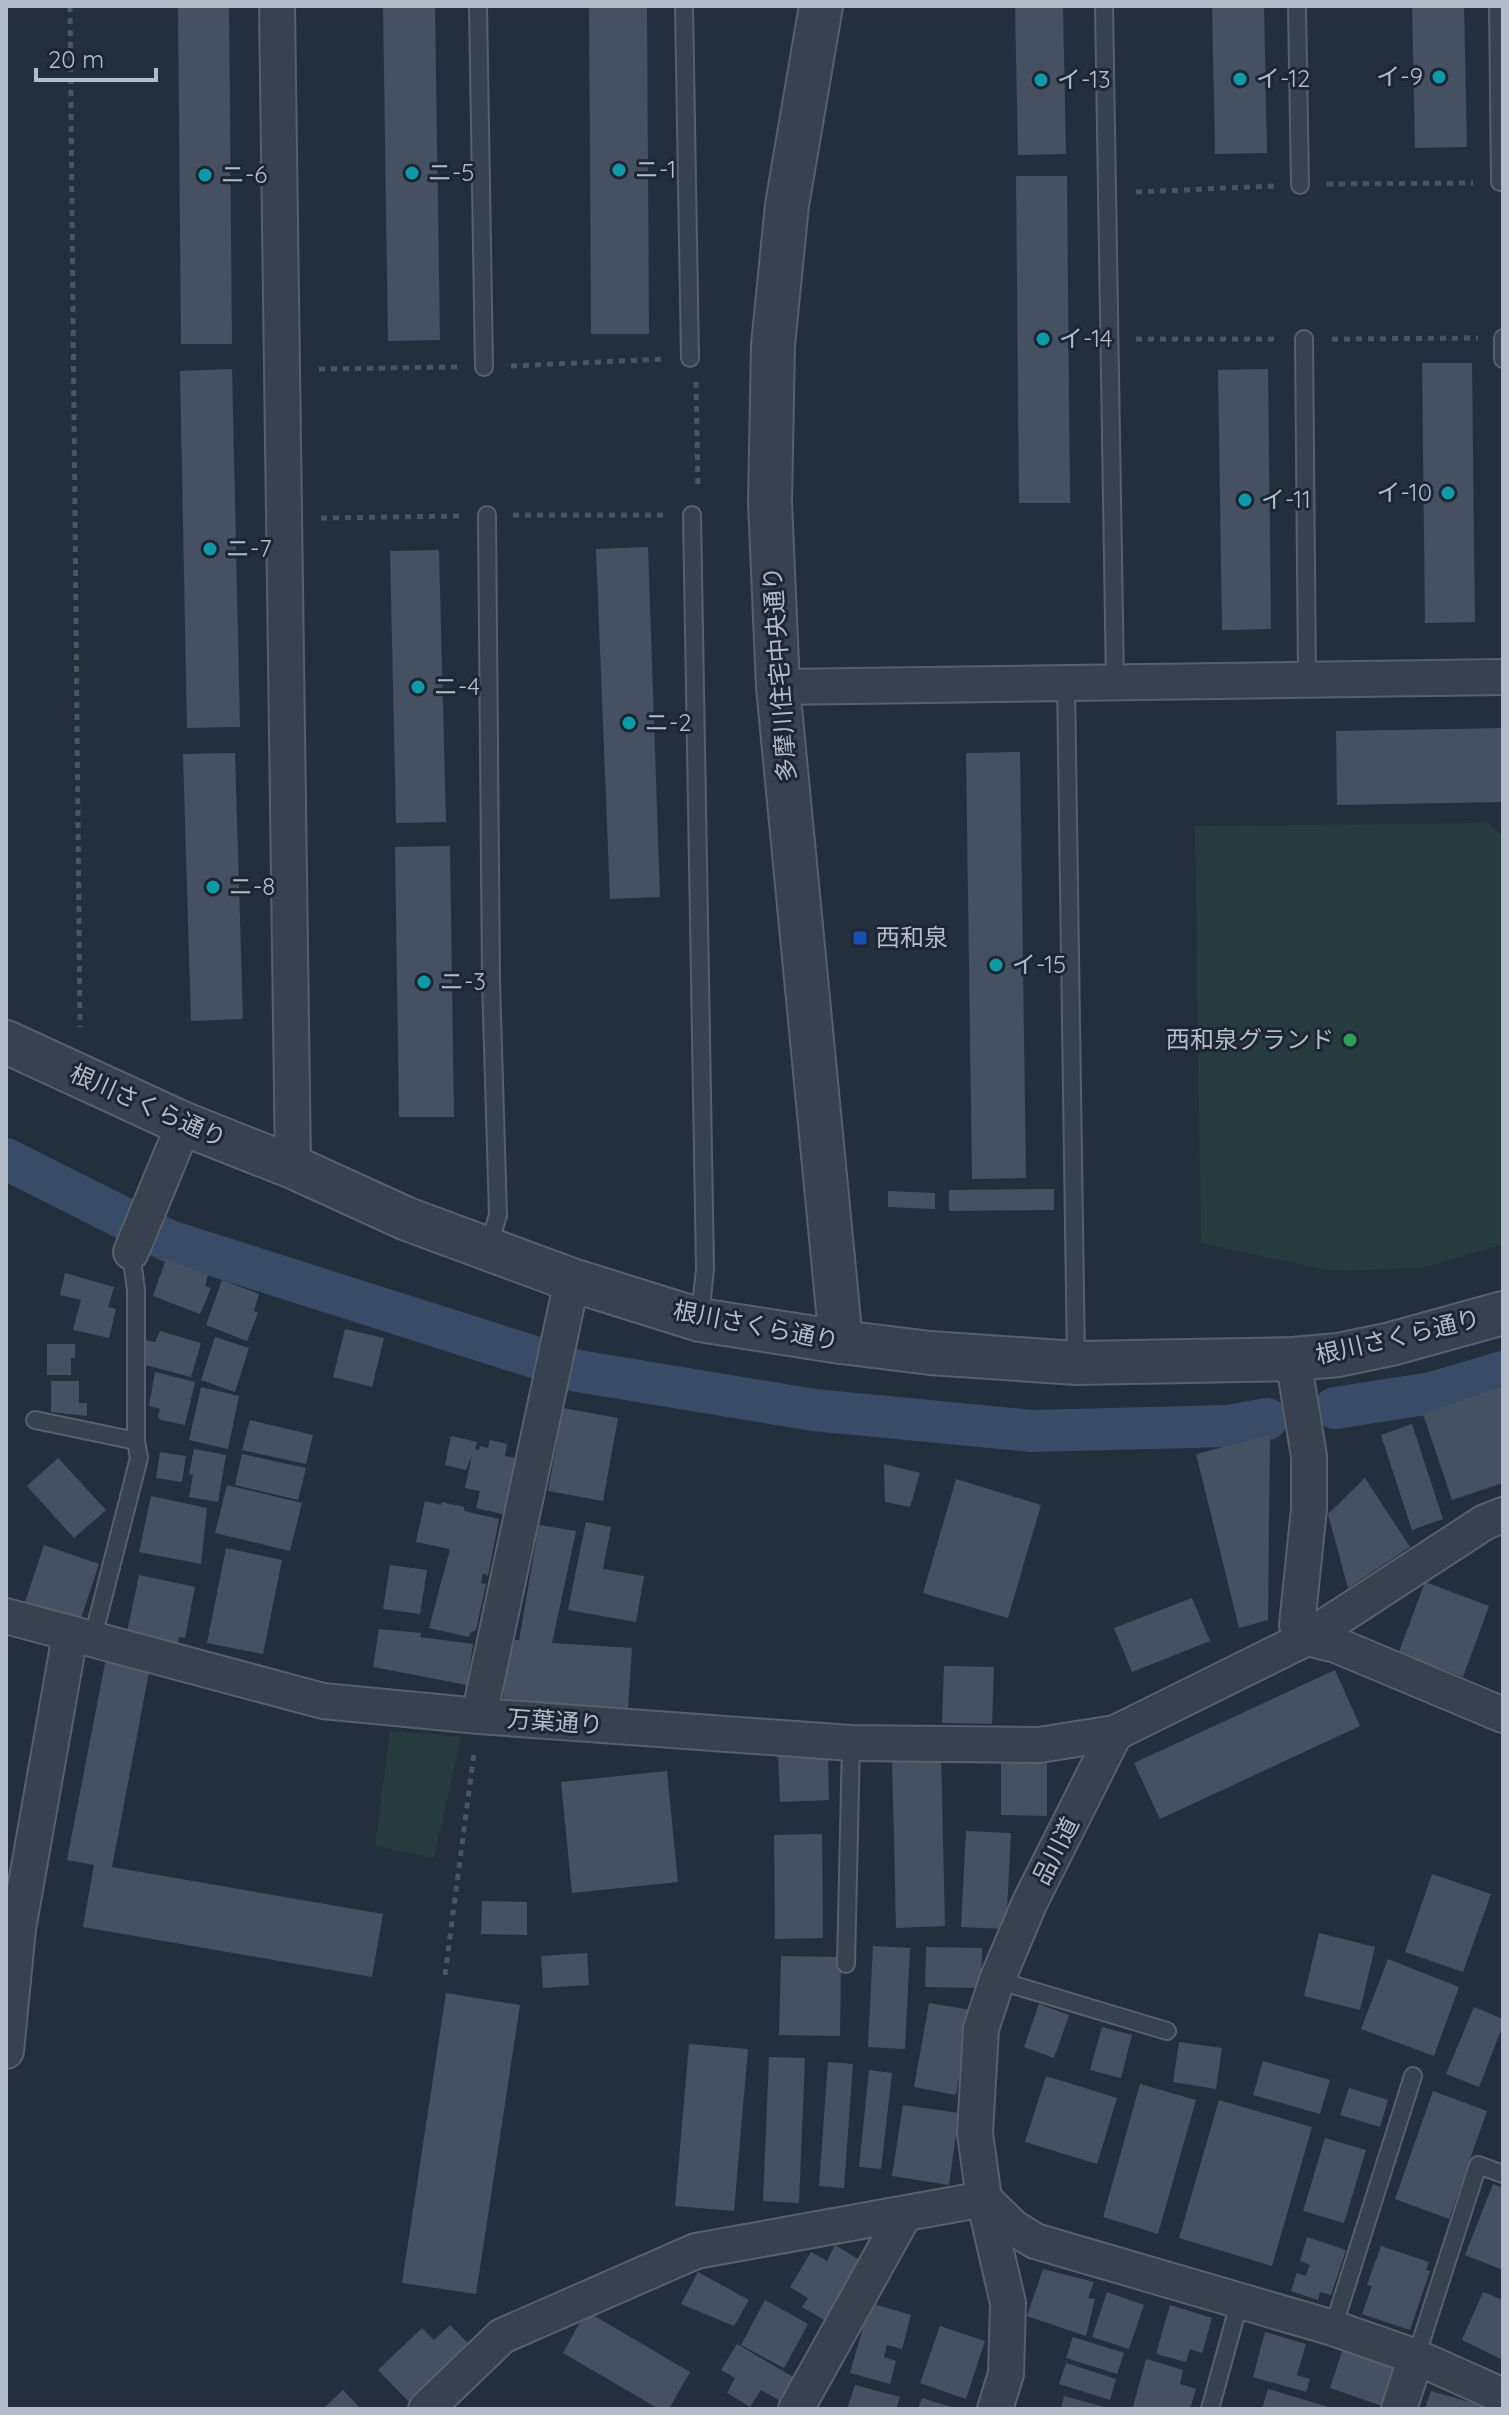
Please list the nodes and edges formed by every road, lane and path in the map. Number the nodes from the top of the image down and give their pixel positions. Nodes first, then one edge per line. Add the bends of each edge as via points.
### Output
1 (70, 6) edge
2 (277, 6) edge
3 (478, 6) edge
4 (684, 6) edge
5 (821, 6) edge
6 (1104, 6) edge
7 (1297, 6) edge
8 (1498, 6) edge
9 (1500, 182) dead end
10 (1300, 185) dead end
11 (1503, 338) edge
12 (1304, 339) dead end
13 (690, 358) joint
14 (1503, 359) edge
15 (484, 367) dead end
16 (487, 515) dead end
17 (692, 515) joint
18 (1503, 677) edge
19 (1307, 680) junction
20 (1115, 682) junction
21 (1066, 683) junction
22 (778, 687) junction
23 (80, 1027) dead end
24 (6, 1042) edge
25 (184, 1124) junction
26 (293, 1167) junction
27 (488, 1248) junction
28 (131, 1252) joint
29 (572, 1280) junction
30 (1503, 1313) edge
31 (700, 1320) junction
32 (841, 1342) junction
33 (1293, 1359) junction
34 (1076, 1363) junction
35 (35, 1420) dead end
36 (136, 1441) junction
37 (1503, 1515) edge
38 (6, 1616) edge
39 (81, 1638) junction
40 (1307, 1638) junction
41 (1503, 1715) edge
42 (479, 1716) junction
43 (1115, 1733) junction
44 (851, 1743) junction
45 (12, 1928) edge
46 (846, 1964) dead end
47 (445, 1975) dead end
48 (997, 1980) junction
49 (1167, 2031) dead end
50 (6, 2051) edge
51 (1413, 2076) dead end
52 (1503, 2174) edge
53 (984, 2199) junction
54 (904, 2215) junction
55 (1240, 2300) junction
56 (1333, 2328) junction
57 (1416, 2357) junction
58 (1503, 2396) edge
59 (426, 2409) edge
60 (796, 2409) edge
61 (995, 2409) edge
62 (1210, 2409) edge
63 (1399, 2409) edge

1 - 23 path
2 - 26 street
3 - 15 lane
4 - 13 lane
5 - 22 street, 多摩川住宅中央通り via 787,205 773,345 770,502
6 - 20 lane
7 - 10 lane
8 - 9 lane
11 - 14 lane
12 - 19 lane
13 - 17 path via 696,374 698,490
16 - 27 lane via 498,1215
17 - 31 lane via 705,1269
18 - 19 street
19 - 20 street
20 - 21 street
21 - 22 street
21 - 34 lane
22 - 32 street, 多摩川住宅中央通り
24 - 25 street, 根川さくら通り
25 - 26 street, 根川さくら通り
25 - 28 street
26 - 27 street, 根川さくら通り via 407,1219
27 - 29 street, 根川さくら通り
28 - 36 lane
29 - 31 street, 根川さくら通り
29 - 42 street
30 - 33 street, 根川さくら通り via 1391,1344
31 - 32 street, 根川さくら通り
32 - 34 street, 根川さくら通り
33 - 34 street, 根川さくら通り
33 - 40 street via 1309,1456 1297,1625
35 - 36 lane
36 - 39 lane via 135,1477
37 - 40 street
38 - 39 street, 万葉通り
39 - 42 street, 万葉通り via 323,1701
39 - 45 street
40 - 41 street via 1336,1645
40 - 43 street
42 - 44 street, 万葉通り
42 - 47 path
43 - 44 street, 万葉通り via 1039,1745
43 - 48 street, 品川道
44 - 46 lane
45 - 50 street
48 - 49 lane
48 - 53 street, 品川道 via 980,2044 975,2133
51 - 56 lane
52 - 57 lane via 1478,2165
53 - 54 street
53 - 55 street via 1035,2241
53 - 61 street, 品川道 via 1008,2303 1006,2374
54 - 59 street via 696,2251 502,2336
54 - 60 street
55 - 56 street
55 - 62 lane
56 - 57 street
57 - 58 street
57 - 63 street

